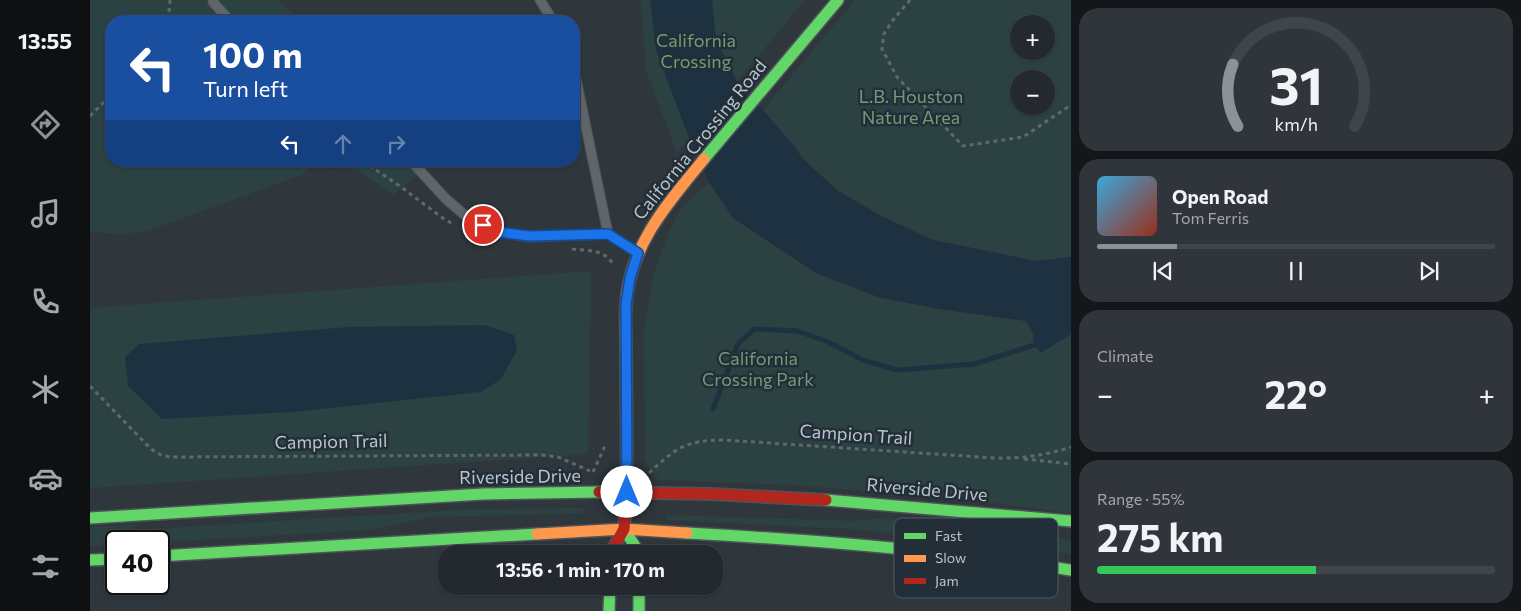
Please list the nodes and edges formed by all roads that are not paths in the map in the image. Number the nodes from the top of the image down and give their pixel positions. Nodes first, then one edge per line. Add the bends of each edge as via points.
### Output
1 (540, 0) edge
2 (838, 0) edge
3 (213, 2) dead end
4 (225, 15) edge
5 (549, 15) edge
6 (580, 98) edge
7 (417, 167) edge
8 (608, 234) junction
9 (638, 253) junction
10 (627, 492) junction
11 (90, 518) edge
12 (1037, 518) edge
13 (1058, 520) edge
14 (1071, 521) edge
15 (624, 530) junction
16 (615, 545) edge
17 (634, 545) edge
18 (894, 549) edge
19 (170, 555) edge
20 (105, 559) edge
21 (90, 560) edge
22 (1058, 568) edge
23 (1071, 570) edge
24 (610, 595) edge
25 (639, 595) edge
26 (609, 611) edge
27 (639, 611) edge

1 - 5 lane
2 - 9 main road, California Crossing Road via 682,186 660,214
3 - 4 lane
6 - 8 lane
7 - 8 lane via 468,217 499,232 529,236
8 - 9 lane
9 - 10 main road, California Crossing Road via 626,304
10 - 11 main road, Riverside Drive via 483,494
10 - 12 main road, Riverside Drive via 855,502
10 - 15 main road, California Crossing Road
13 - 14 main road, Riverside Drive
15 - 16 main road, California Crossing Road
15 - 17 main road
15 - 18 main road via 763,537
15 - 19 main road
20 - 21 main road
22 - 23 main road
24 - 26 main road
25 - 27 main road

